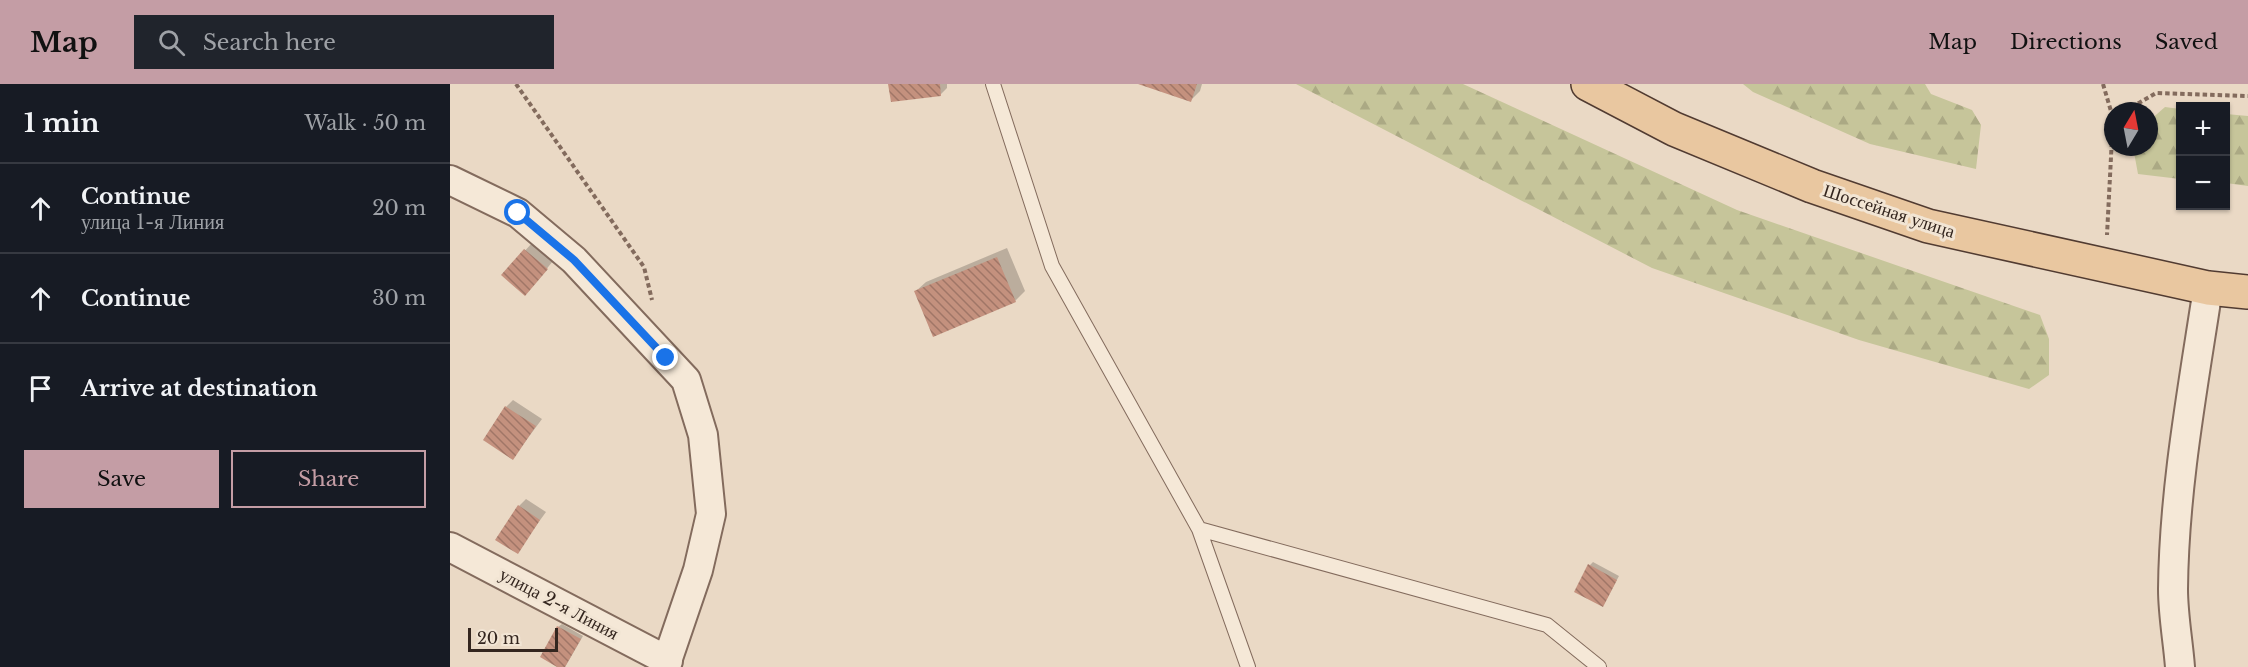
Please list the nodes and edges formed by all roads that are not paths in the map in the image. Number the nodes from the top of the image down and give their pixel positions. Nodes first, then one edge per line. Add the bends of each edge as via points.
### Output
1 (993, 84) edge
2 (1588, 84) edge
3 (450, 180) edge
4 (2208, 288) junction
5 (2248, 292) edge
6 (1198, 529) junction
7 (450, 547) edge
8 (667, 664) edge
9 (1248, 667) edge
10 (1599, 667) edge
11 (2180, 667) edge

1 - 6 lane via 1052,266
2 - 4 main road, Шоссейная улица via 1674,129 1812,186 1928,226
3 - 8 street via 518,213 574,260 686,380 703,435 711,514 698,570
4 - 5 main road, Шоссейная улица
4 - 11 street via 2191,396 2173,590
6 - 9 lane
6 - 10 lane via 1547,625
7 - 8 street, улица 2-я Линия

